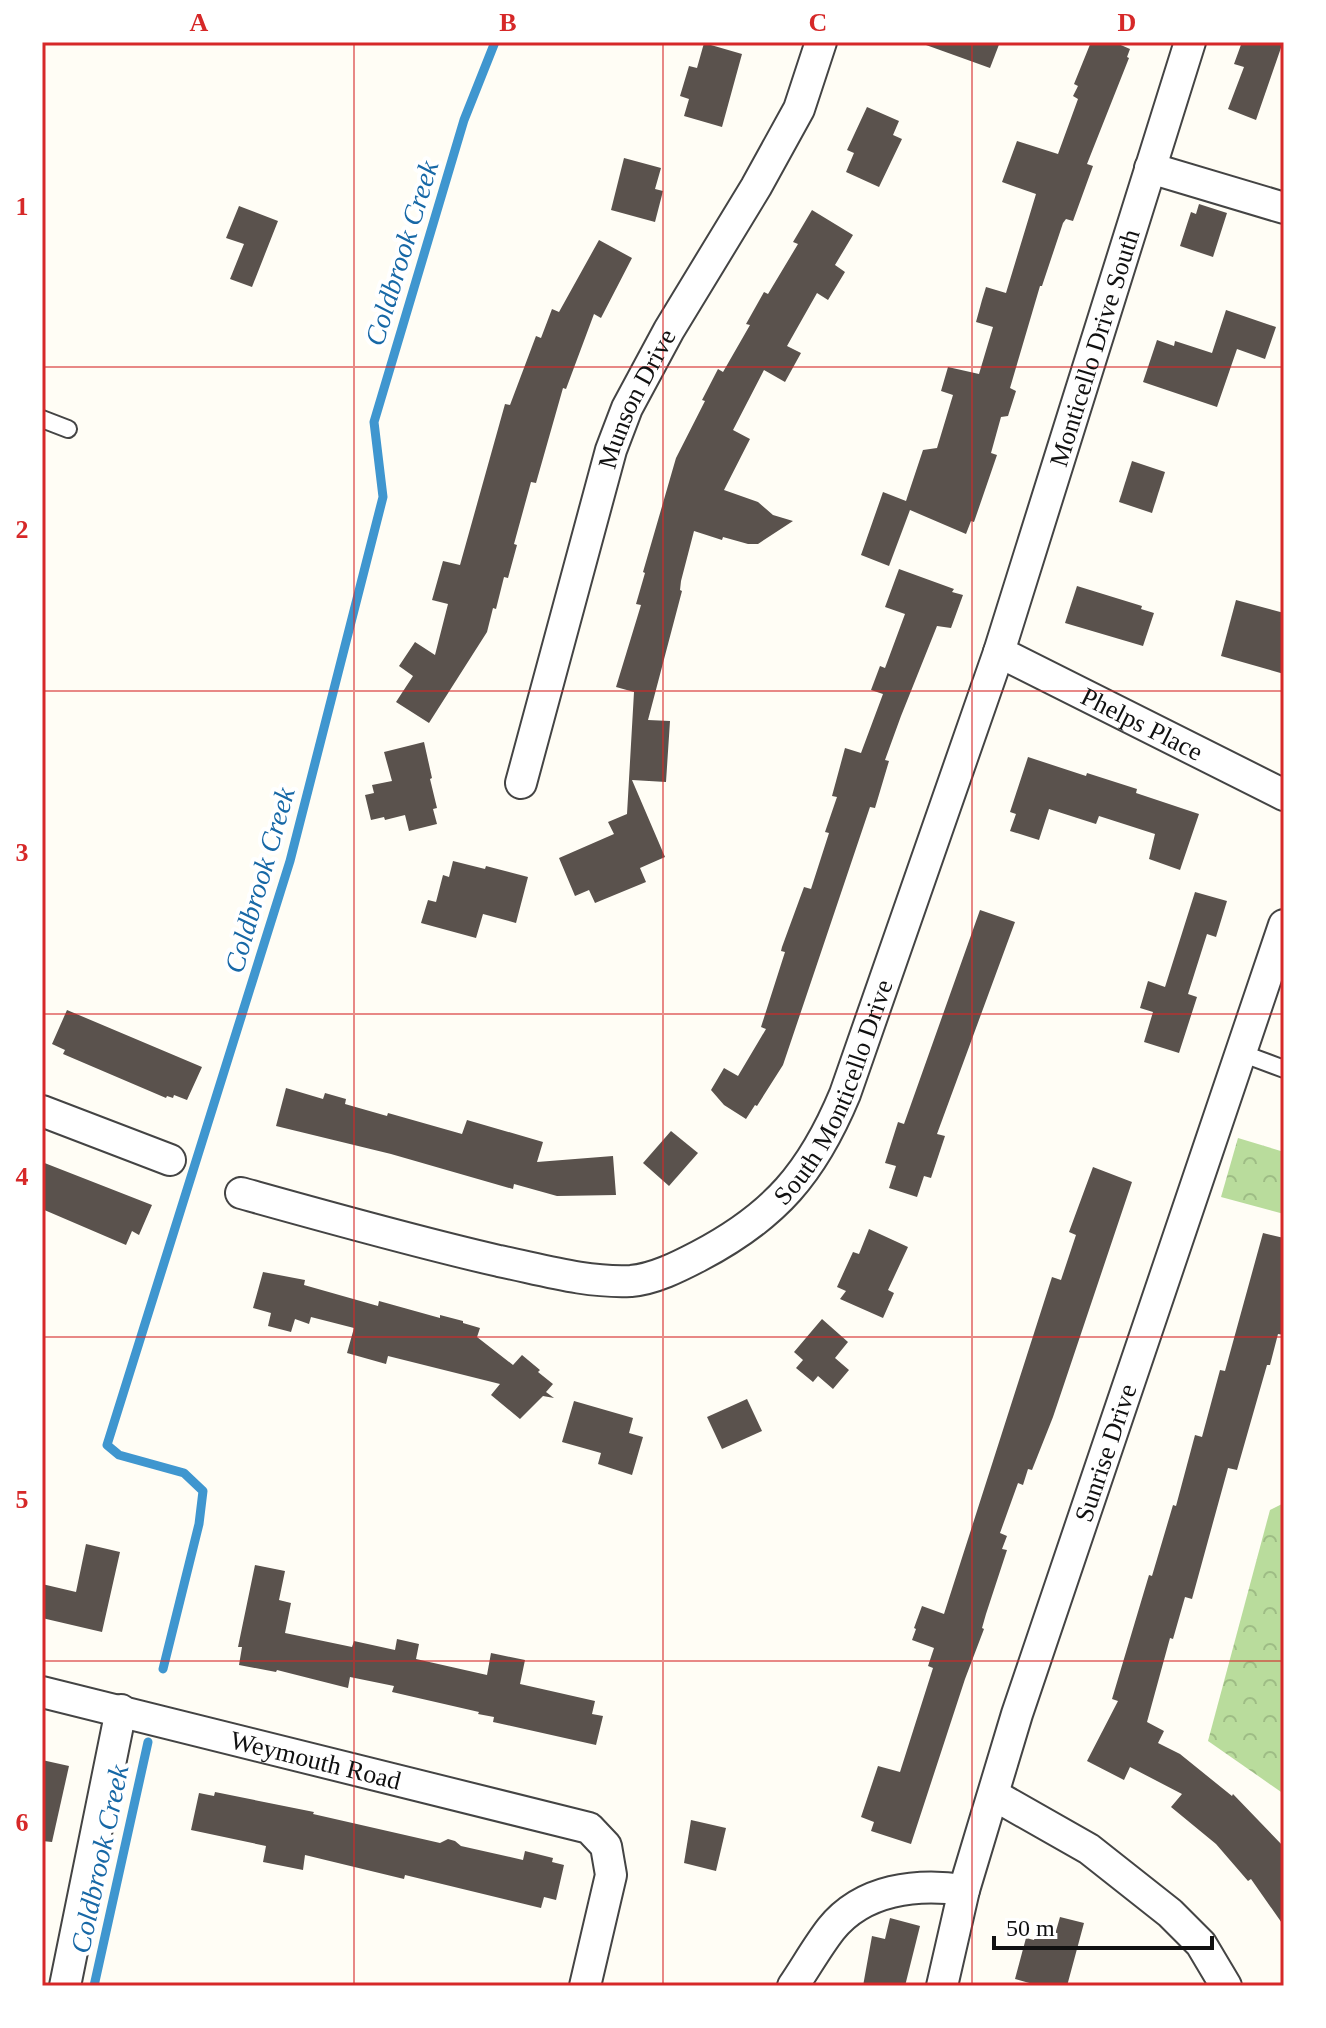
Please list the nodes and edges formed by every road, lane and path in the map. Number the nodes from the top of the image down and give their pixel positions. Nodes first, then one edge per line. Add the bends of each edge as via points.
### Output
1 (821, 42) edge
2 (1190, 42) edge
3 (1150, 168) junction
4 (1284, 208) edge
5 (42, 419) edge
6 (68, 429) dead end
7 (999, 652) junction
8 (521, 783) dead end
9 (1284, 795) edge
10 (1284, 925) edge
11 (1241, 1053) junction
12 (1284, 1069) edge
13 (42, 1111) edge
14 (170, 1160) dead end
15 (241, 1193) dead end
16 (42, 1692) edge
17 (121, 1710) junction
18 (994, 1795) junction
19 (964, 1890) junction
20 (65, 1986) edge
21 (585, 1986) edge
22 (793, 1986) edge
23 (942, 1986) edge
24 (1226, 1986) edge

1 - 8 street, Munson Drive via 799,109 627,408
2 - 3 street, Monticello Drive South
3 - 4 street
3 - 7 street, Monticello Drive South
5 - 6 lane
7 - 9 street, Phelps Place
7 - 15 street, South Monticello Drive via 845,1094 801,1177 771,1209 673,1270 634,1281 584,1280
10 - 11 street, Sunrise Drive
11 - 12 lane
11 - 18 street, Sunrise Drive
13 - 14 street
16 - 17 street, Weymouth Road
17 - 20 street
17 - 21 street, Weymouth Road via 589,1828 606,1846 611,1875
18 - 19 street, Sunrise Drive
18 - 24 street via 1089,1849 1170,1913 1201,1944
19 - 22 street via 896,1889 866,1901 834,1926
19 - 23 street, Sunrise Drive

